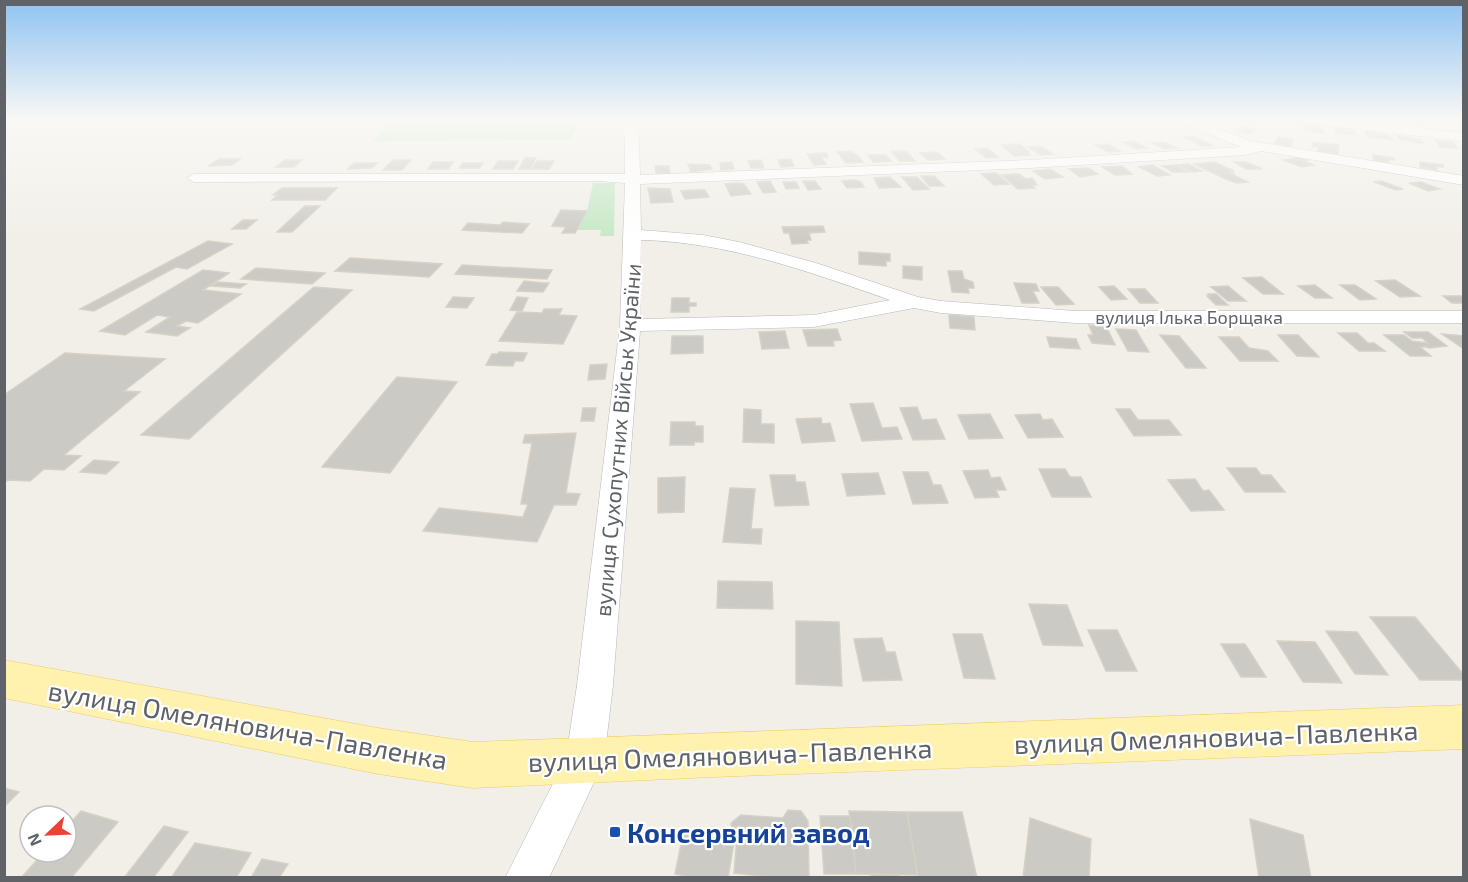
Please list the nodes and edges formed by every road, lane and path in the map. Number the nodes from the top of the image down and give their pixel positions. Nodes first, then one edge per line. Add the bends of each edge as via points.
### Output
1 (633, 160) edge
2 (1094, 160) edge
3 (1346, 160) edge
4 (194, 178) dead end
5 (633, 180) junction
6 (1464, 181) edge
7 (633, 235) junction
8 (915, 302) junction
9 (1464, 317) edge
10 (630, 325) junction
11 (4, 679) edge
12 (1464, 727) edge
13 (585, 761) junction
14 (526, 878) edge

1 - 5 street, вулиця Сухопутних Військ України
2 - 5 street
3 - 6 street
4 - 5 street
5 - 7 street, вулиця Сухопутних Військ України
7 - 8 street, вулиця Ілька Борщака via 672,235 793,261
7 - 10 street, вулиця Сухопутних Військ України
8 - 9 street, вулиця Ілька Борщака via 1075,317
8 - 10 street, вулиця Ілька Борщака via 814,321
10 - 13 street, вулиця Сухопутних Військ України
11 - 13 main road, вулиця Омеляновича-Павленка via 378,751 473,765
12 - 13 main road, вулиця Омеляновича-Павленка
13 - 14 street

